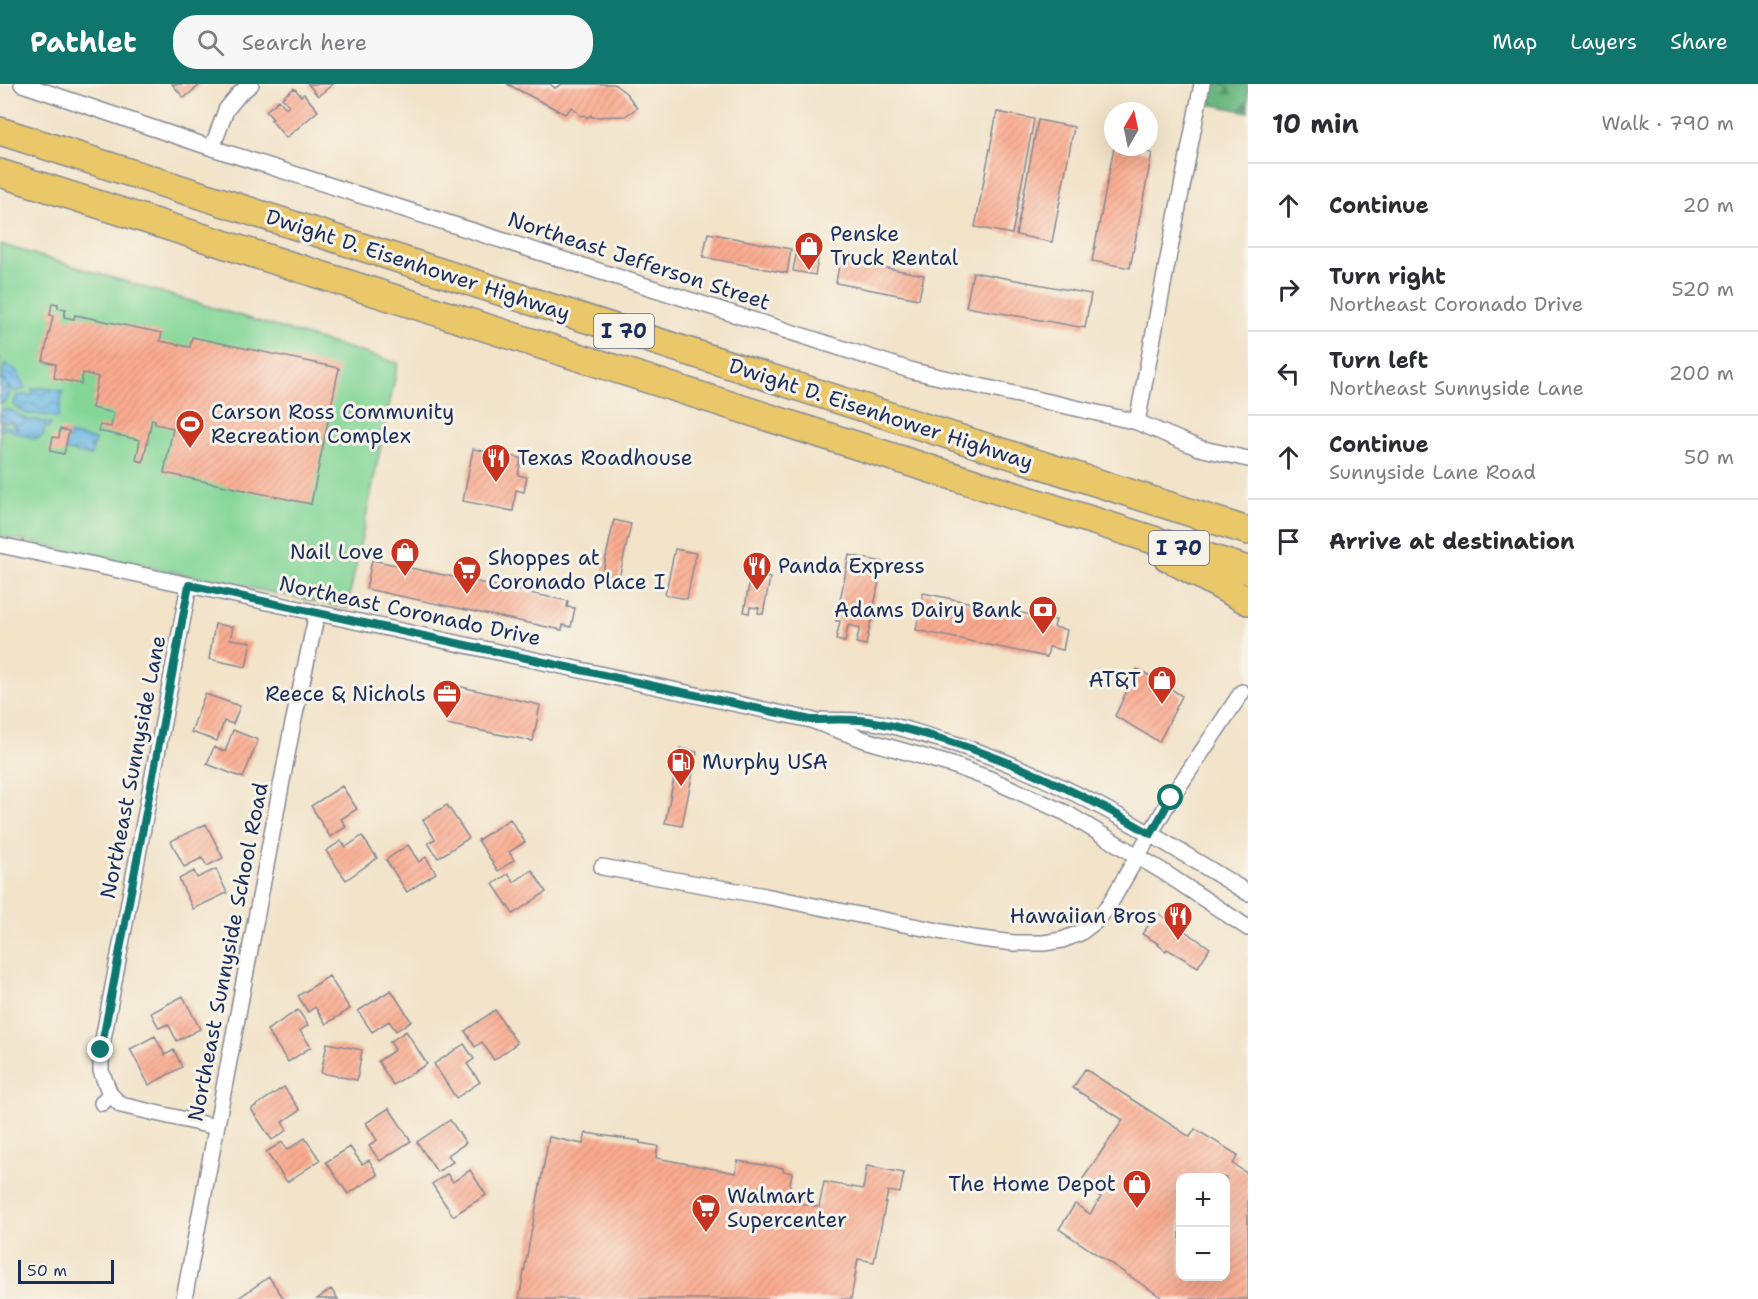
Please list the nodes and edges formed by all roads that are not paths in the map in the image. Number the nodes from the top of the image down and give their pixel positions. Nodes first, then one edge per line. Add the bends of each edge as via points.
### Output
1 (22, 84) edge
2 (251, 84) edge
3 (1202, 84) edge
4 (0, 131) edge
5 (212, 148) junction
6 (0, 173) edge
7 (1137, 422) junction
8 (1248, 459) edge
9 (1091, 481) junction
10 (1248, 513) edge
11 (1111, 526) junction
12 (1248, 531) edge
13 (0, 545) edge
14 (1248, 570) edge
15 (189, 585) junction
16 (1248, 601) edge
17 (317, 613) junction
18 (1242, 692) dead end
19 (811, 720) junction
20 (1151, 834) junction
21 (1137, 856) junction
22 (602, 867) dead end
23 (1248, 893) edge
24 (1248, 928) edge
25 (216, 1127) junction
26 (184, 1299) edge

1 - 5 street, Northeast Jefferson Street
2 - 5 street via 226,110
3 - 7 street
4 - 9 highway, Dwight D. Eisenhower Highway / I 70
5 - 7 street, Northeast Jefferson Street via 913,371
6 - 11 highway, Dwight D. Eisenhower Highway / I 70
7 - 8 street, Northeast Jefferson Street via 1199,448
9 - 10 highway
9 - 12 highway, Dwight D. Eisenhower Highway / I 70
11 - 14 highway, Dwight D. Eisenhower Highway / I 70
11 - 16 highway
13 - 15 street, Northeast Coronado Drive
15 - 17 street, Northeast Coronado Drive
15 - 25 street, Northeast Sunnyside Lane via 101,1050 101,1071 106,1099 121,1106
17 - 19 street, Northeast Coronado Drive
17 - 25 street, Northeast Sunnyside School Road
18 - 20 street
19 - 20 street, Northeast Coronado Drive via 873,722 958,745 1028,771
19 - 21 street, Northeast Coronado Drive via 865,741 961,768 1032,796
20 - 21 street
20 - 23 street, Northeast Coronado Drive
21 - 22 street via 1096,921 1080,933 1044,944 973,938
21 - 24 street, Northeast Coronado Drive
25 - 26 street, Northeast Sunnyside School Road

